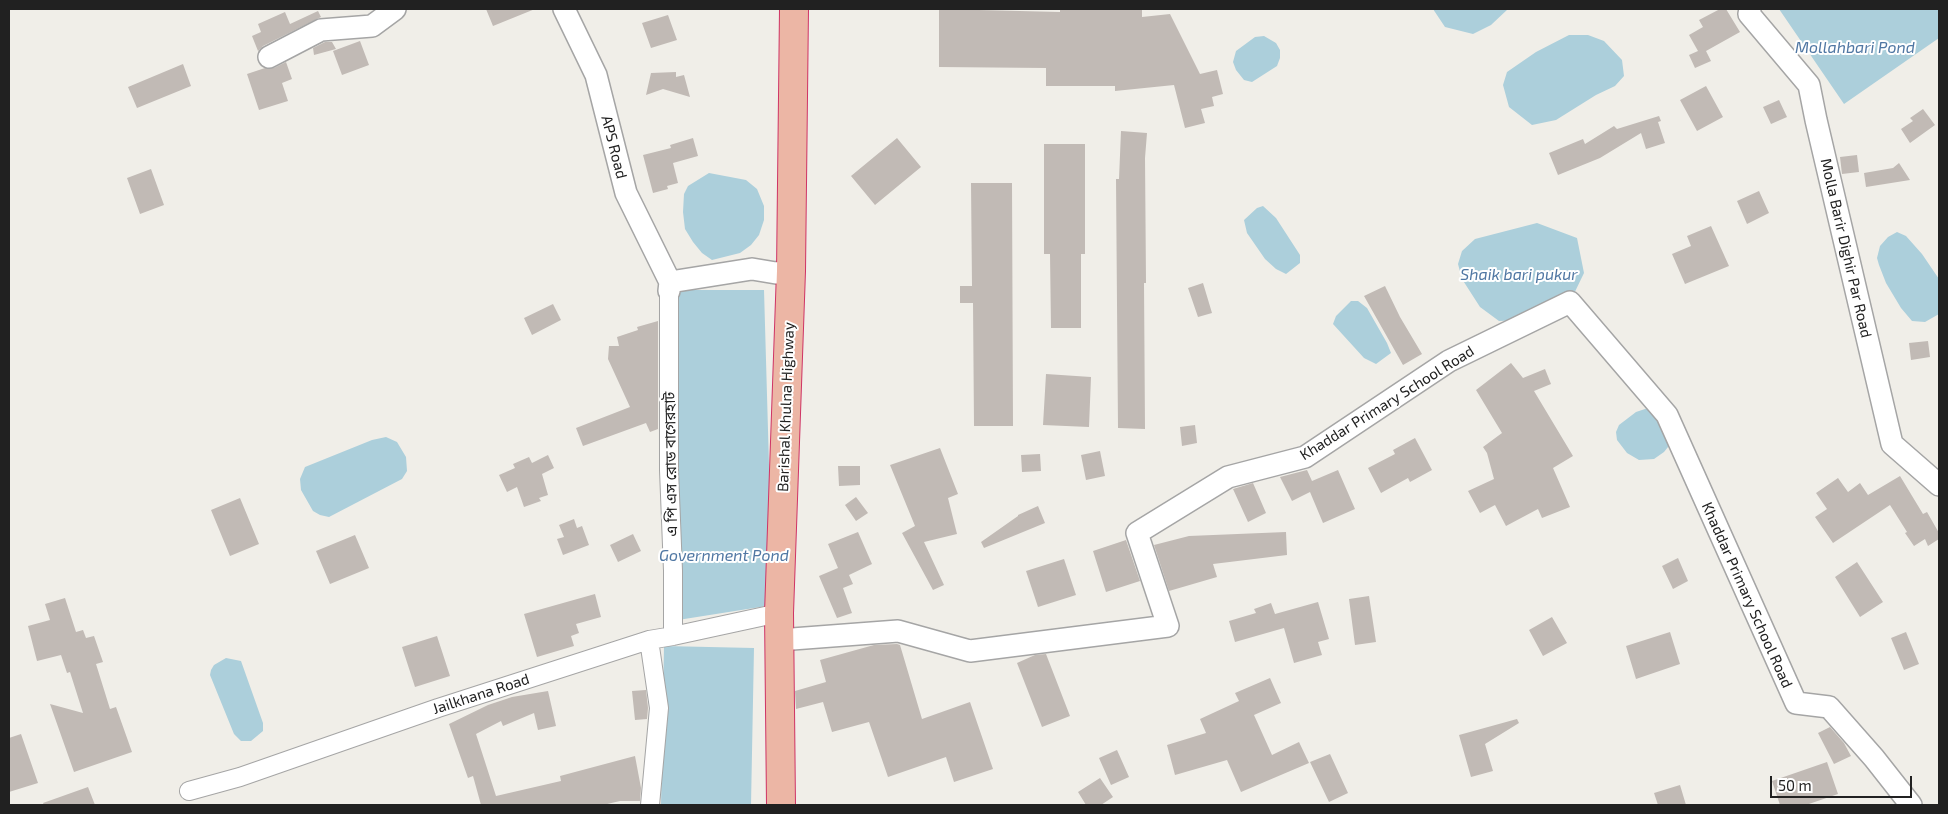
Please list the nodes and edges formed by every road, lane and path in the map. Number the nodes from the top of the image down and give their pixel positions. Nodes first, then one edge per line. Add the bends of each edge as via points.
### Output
1 (395, 9) edge
2 (564, 9) edge
3 (794, 9) edge
4 (1750, 9) edge
5 (269, 56) dead end
6 (791, 271) junction
7 (669, 286) junction
8 (1939, 486) edge
9 (779, 626) junction
10 (673, 636) junction
11 (649, 640) junction
12 (189, 791) dead end
13 (650, 805) edge
14 (781, 805) edge
15 (1911, 805) edge

1 - 5 street via 372,26 321,30
2 - 7 street, APS Road via 596,76 626,193
3 - 6 highway, Barishal Khulna Highway
4 - 8 street, Molla Barir Dighir Par Road via 1749,14 1809,85 1892,444
6 - 7 street via 776,273 752,269
6 - 9 highway, Barishal Khulna Highway
7 - 10 street, এ পি এস রোড বাগেরহাট
9 - 10 street, Jailkhana Road
9 - 14 highway, Barishal Khulna Highway
9 - 15 street, Khaddar Primary School Road via 898,632 970,651 1168,626 1137,533 1228,477 1305,457 1449,361 1570,302 1667,415 1796,703 1829,707
10 - 11 street, Jailkhana Road
11 - 12 street, Jailkhana Road via 438,708 240,777
11 - 13 street via 659,708

